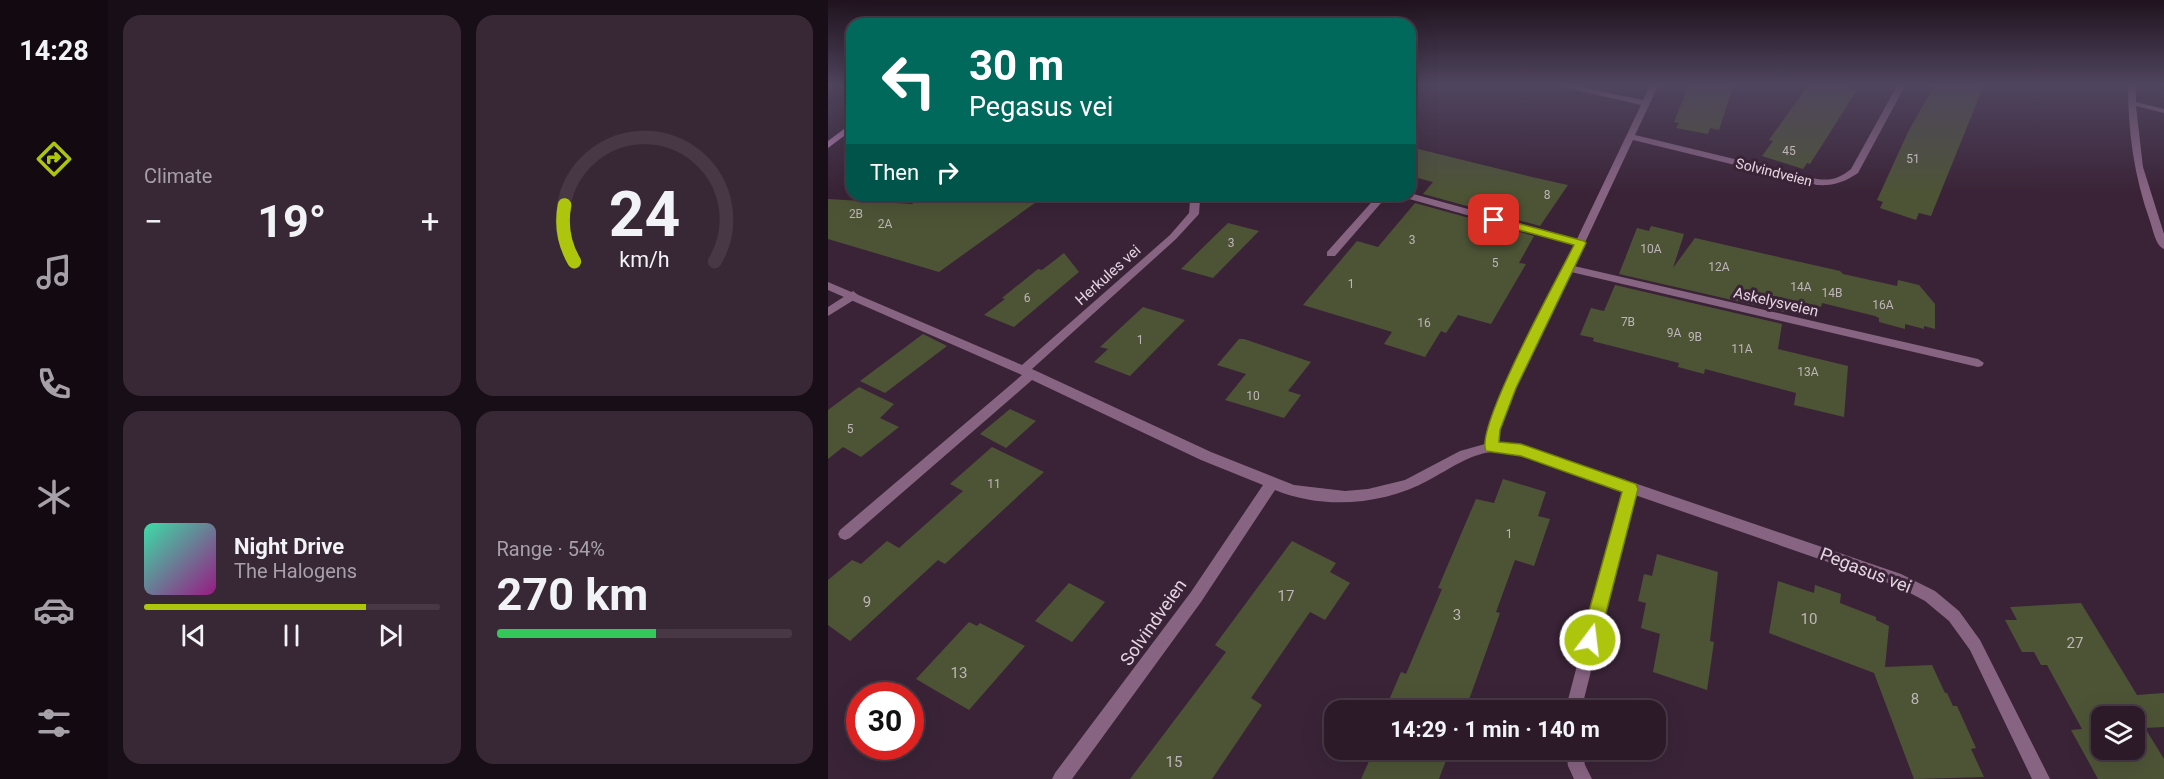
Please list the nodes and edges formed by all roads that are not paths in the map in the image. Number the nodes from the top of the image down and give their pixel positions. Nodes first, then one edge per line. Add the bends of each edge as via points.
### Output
1 (1636, 120) edge
2 (1882, 120) edge
3 (2133, 120) edge
4 (846, 131) edge
5 (1629, 136) junction
6 (828, 145) edge
7 (1416, 198) edge
8 (1195, 201) edge
9 (1378, 201) edge
10 (1580, 243) junction
11 (2164, 246) edge
12 (1331, 254) dead end
13 (1568, 268) junction
14 (828, 286) edge
15 (853, 295) junction
16 (828, 312) edge
17 (1978, 363) dead end
18 (1027, 372) junction
19 (1491, 447) junction
20 (1272, 484) junction
21 (1630, 489) junction
22 (845, 534) dead end
23 (1576, 700) edge
24 (1576, 760) edge
25 (1061, 779) edge
26 (1583, 779) edge
27 (2041, 779) edge

1 - 5 street
2 - 5 street, Solvindveien via 1855,171 1831,184
3 - 11 street via 2138,167
4 - 6 main road
5 - 10 street
7 - 10 street
8 - 18 street, Herkules vei via 1194,214 1173,237
9 - 12 street
10 - 13 street
13 - 17 street, Askelysveien
13 - 19 street via 1509,388 1493,430
14 - 15 street
15 - 16 street
15 - 18 street
18 - 20 street
18 - 22 street
19 - 20 street via 1465,455 1408,485 1368,495 1322,496
19 - 21 street, Pegasus vei via 1521,450
20 - 25 street, Solvindveien via 1242,532
21 - 23 street
21 - 27 street, Pegasus vei via 1901,581 1930,597 1954,616 1975,645
24 - 26 street

